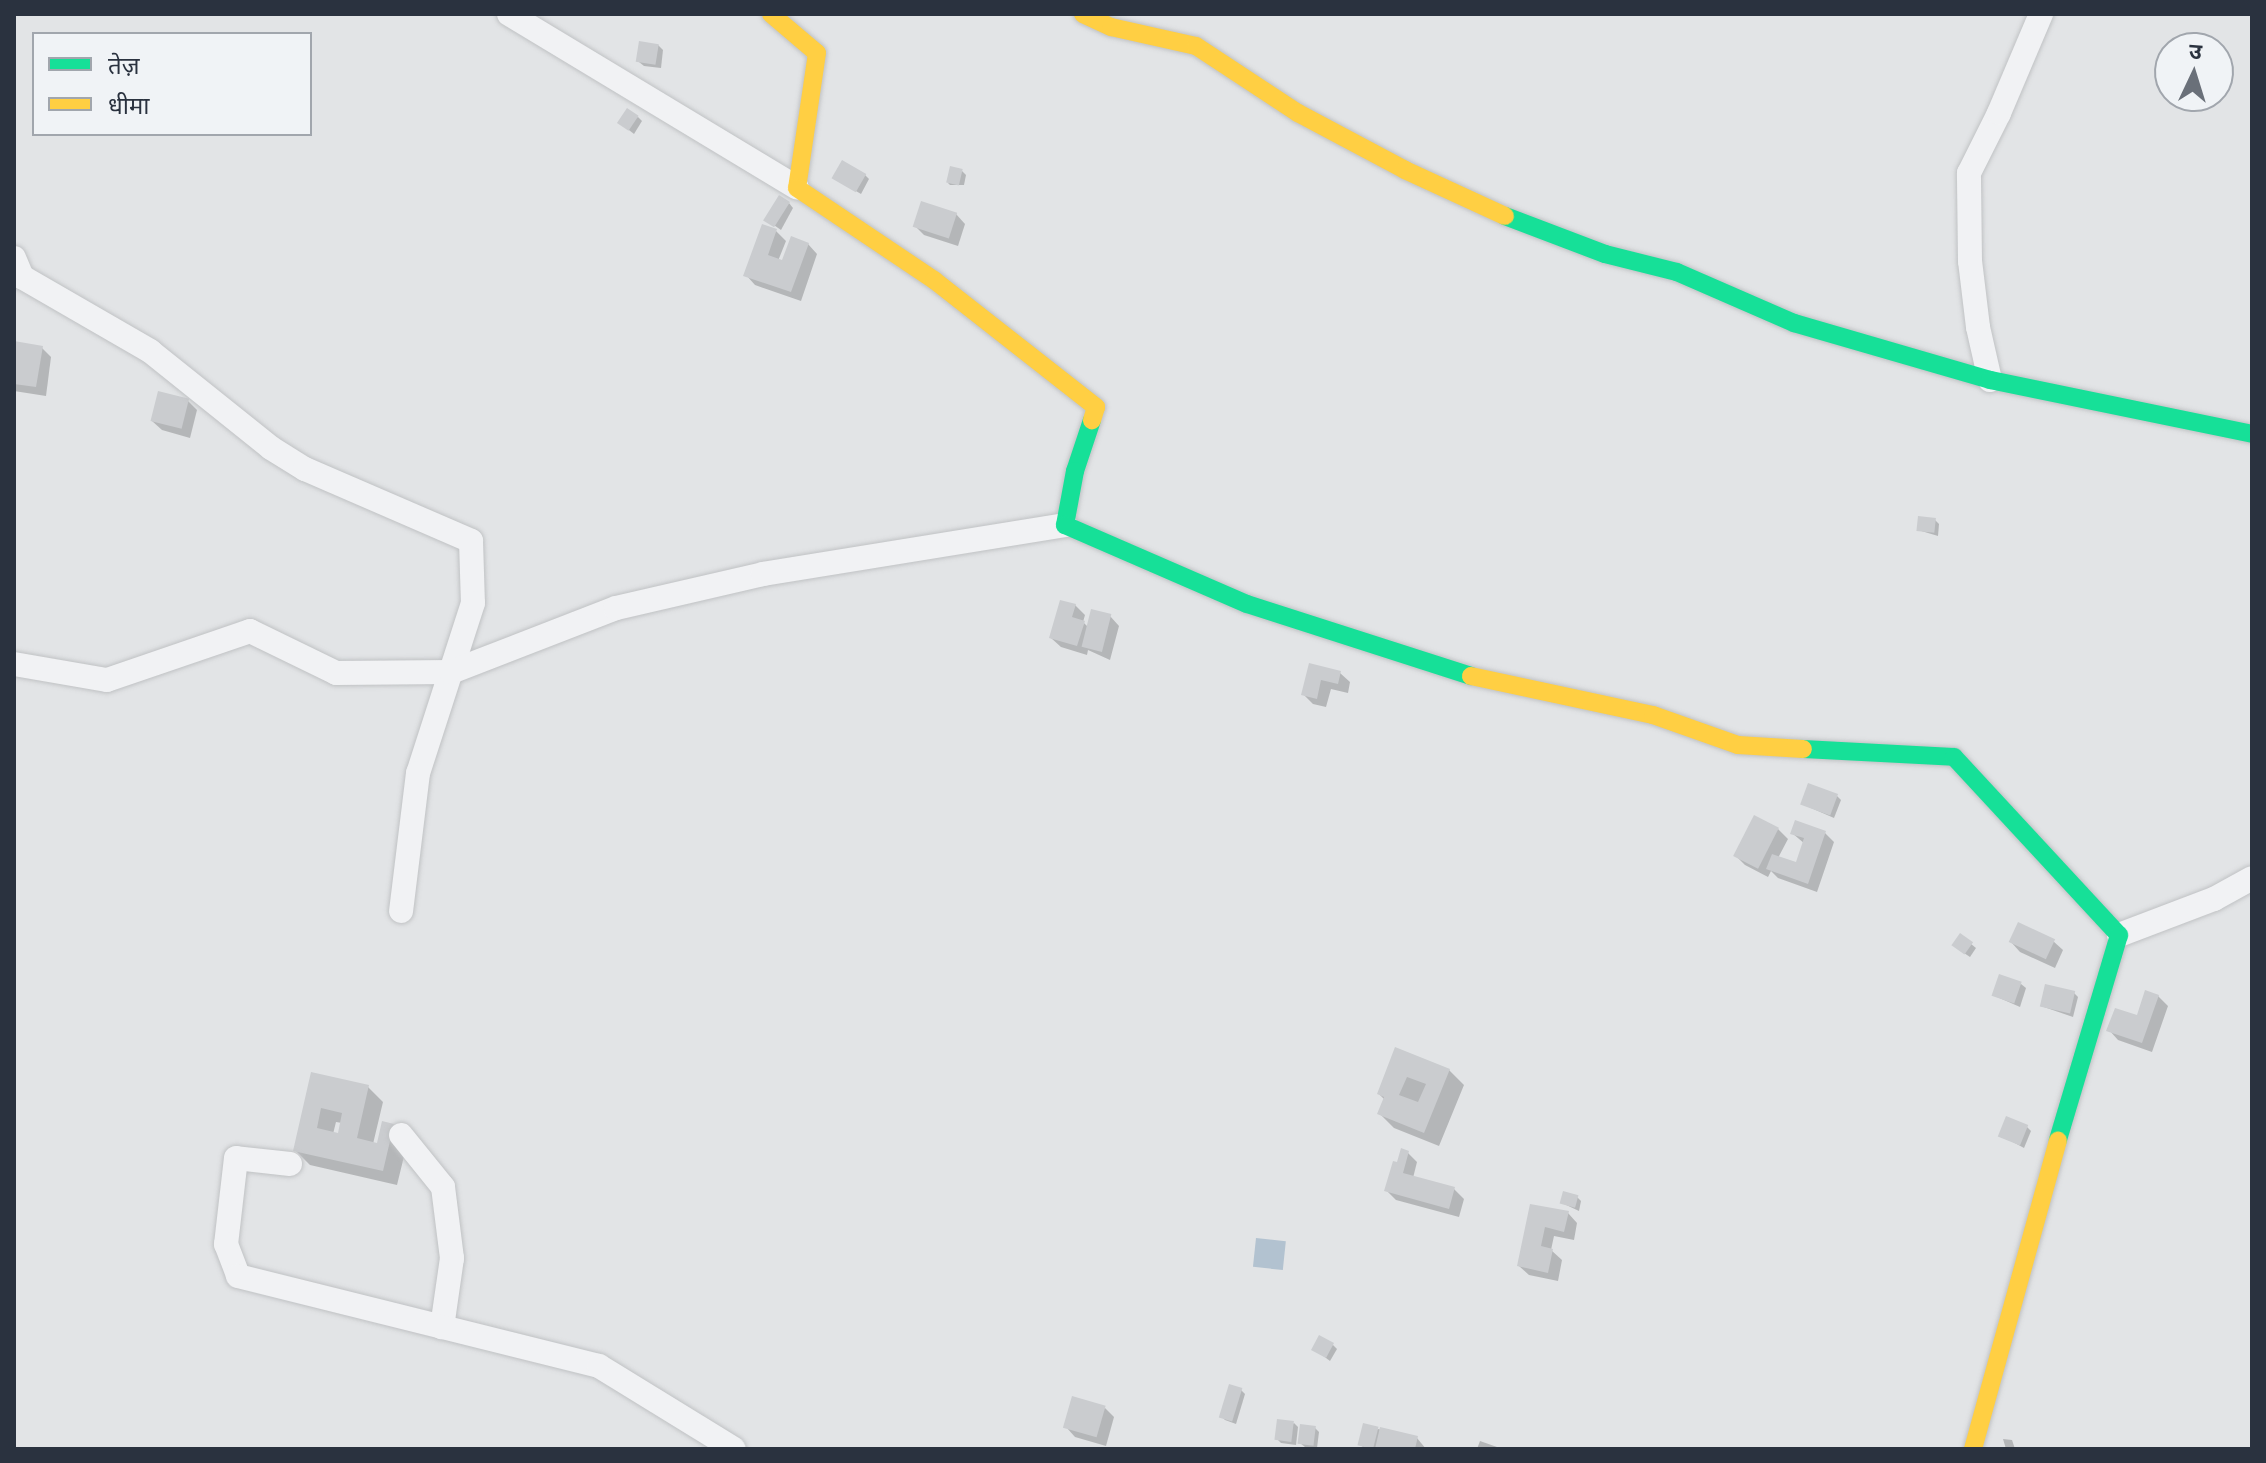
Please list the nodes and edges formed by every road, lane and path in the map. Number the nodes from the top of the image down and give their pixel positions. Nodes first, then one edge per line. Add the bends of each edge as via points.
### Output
1 (509, 14) edge
2 (771, 14) edge
3 (1083, 14) edge
4 (2041, 14) edge
5 (797, 188) junction
6 (14, 258) edge
7 (1990, 380) junction
8 (2252, 434) edge
9 (1065, 525) junction
10 (14, 664) edge
11 (451, 672) junction
12 (2252, 878) edge
13 (401, 911) dead end
14 (2119, 935) junction
15 (401, 1135) dead end
16 (290, 1164) dead end
17 (442, 1327) junction
18 (734, 1449) edge
19 (1973, 1449) edge

1 - 5 street
2 - 5 street via 817,53
3 - 7 street via 1111,27 1196,46 1298,113 1498,213 1605,254 1677,272 1794,323
4 - 7 street via 1969,173 1970,261
5 - 9 street via 934,280 1096,407 1075,471
6 - 11 street via 22,277 150,351 271,448 305,469 471,541 473,603
7 - 8 street
9 - 11 street via 763,574 645,601
9 - 14 street via 1247,604 1485,681 1653,715 1738,745 1954,757
10 - 11 street via 107,680 250,631 336,673
11 - 13 street via 418,773
12 - 14 street via 2214,899
14 - 19 street via 2022,1260
15 - 17 street via 443,1187 452,1258
16 - 17 street via 236,1158 226,1244 238,1276
17 - 18 street via 599,1366

